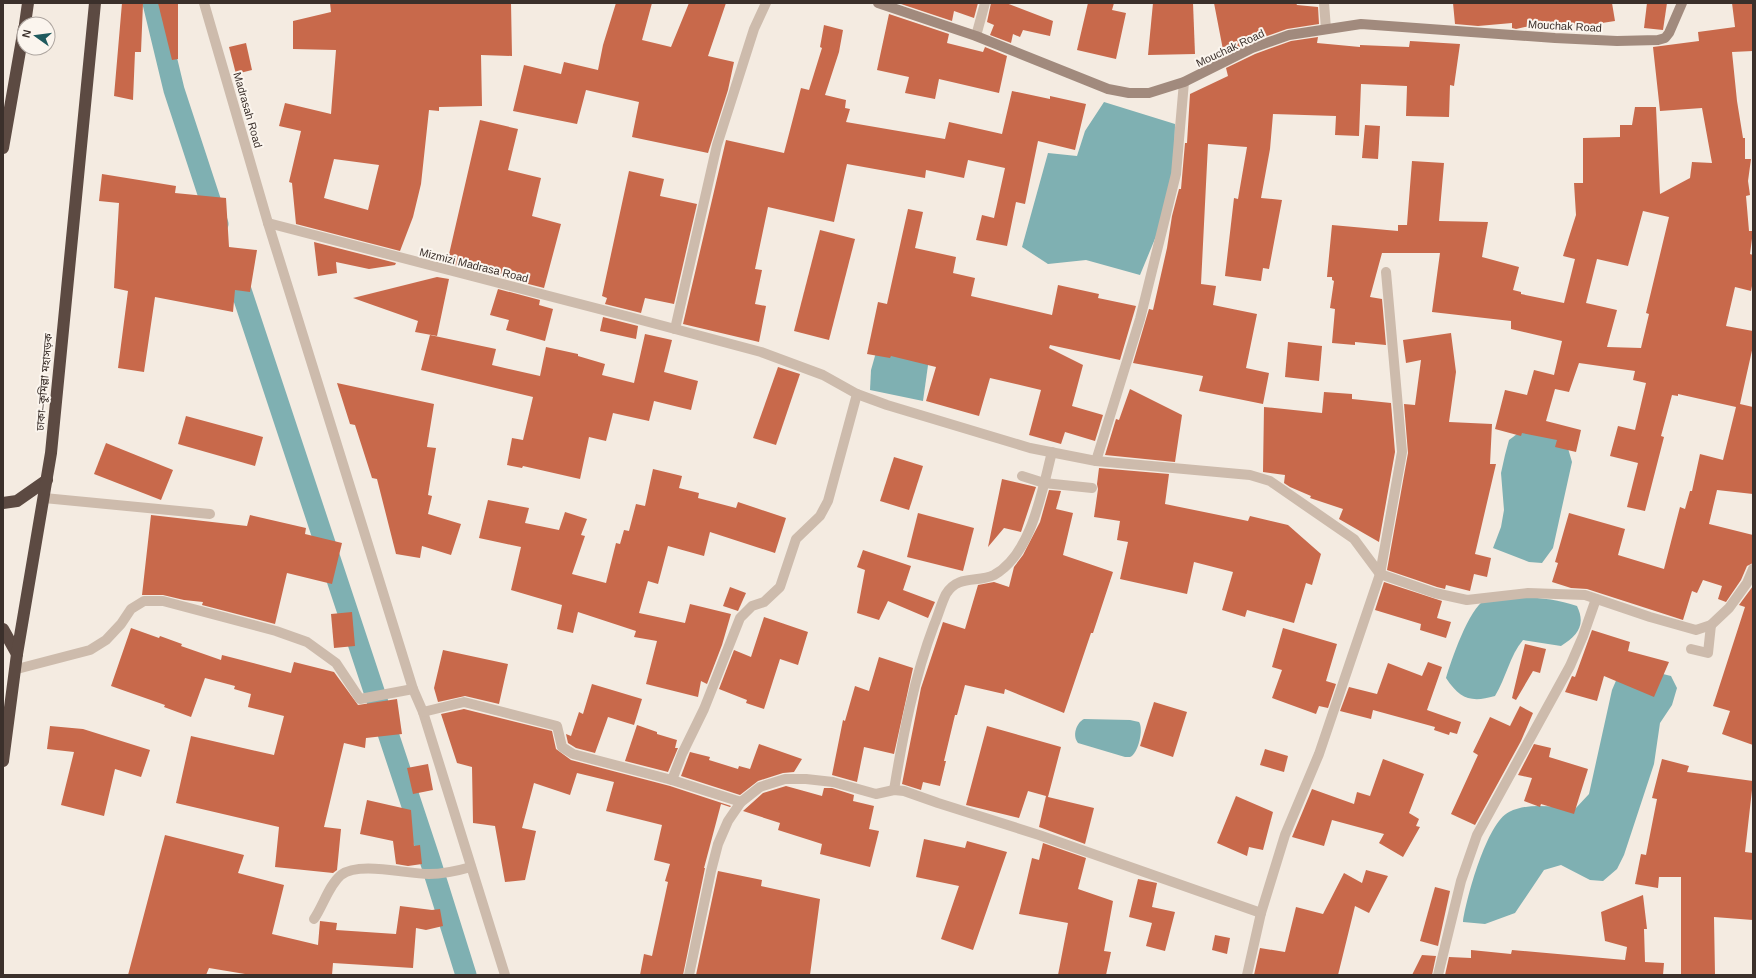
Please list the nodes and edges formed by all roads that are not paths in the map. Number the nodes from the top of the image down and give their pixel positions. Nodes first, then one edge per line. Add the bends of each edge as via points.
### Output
1 (28, 3) edge
2 (95, 3) edge
3 (204, 3) edge
4 (766, 3) edge
5 (878, 3) edge
6 (985, 3) edge
7 (1324, 3) edge
8 (1682, 3) edge
9 (26, 16) edge
10 (1326, 29) junction
11 (976, 36) junction
12 (19, 56) edge
13 (1184, 82) junction
14 (3, 148) edge
15 (268, 223) junction
16 (1386, 272) dead end
17 (676, 328) junction
18 (857, 394) junction
19 (1052, 452) junction
20 (1096, 461) junction
21 (1022, 476) dead end
22 (47, 480) junction
23 (1044, 483) junction
24 (1092, 488) dead end
25 (44, 498) junction
26 (3, 504) edge
27 (210, 514) dead end
28 (1753, 569) edge
29 (1380, 574) junction
30 (1596, 599) junction
31 (1711, 625) junction
32 (3, 629) edge
33 (1691, 649) dead end
34 (17, 654) junction
35 (16, 669) junction
36 (413, 689) junction
37 (423, 712) junction
38 (3, 761) edge
39 (672, 780) junction
40 (894, 790) junction
41 (741, 802) junction
42 (471, 867) junction
43 (1261, 913) junction
44 (314, 919) dead end
45 (505, 975) edge
46 (689, 975) edge
47 (1247, 975) edge
48 (1438, 975) edge

1 - 9 highway
2 - 22 highway, ঢাকা–কুমিল্লা মহাসড়ক
3 - 15 street, Madrasah Road
4 - 17 street via 754,29 717,145
5 - 11 street, Mouchak Road
6 - 11 street
7 - 10 street
8 - 10 street, Mouchak Road via 1669,33 1665,38 1658,40 1555,38 1361,24
10 - 13 street, Mouchak Road via 1289,35 1252,48
11 - 13 street, Mouchak Road via 1108,89 1149,93
12 - 14 highway
13 - 20 street via 1176,174 1140,319
15 - 17 street, Mizmizi Madrasa Road
15 - 36 street, Madrasah Road
16 - 29 street via 1402,452
17 - 18 street, Mizmizi Madrasa Road via 761,352 823,375
18 - 19 street, Mizmizi Madrasa Road via 982,434
18 - 39 street via 828,501 820,516 796,539 780,587 764,602 752,606 740,618 704,710
19 - 20 street, Mizmizi Madrasa Road
19 - 23 street
20 - 29 street, Mizmizi Madrasa Road via 1250,475 1270,481 1354,539
21 - 23 street
22 - 25 highway, ঢাকা–কুমিল্লা মহাসড়ক
22 - 26 highway via 17,501
23 - 24 street
23 - 40 street via 1022,547 1008,566 993,576 961,581 947,593 919,674
25 - 27 street
25 - 34 highway, ঢাকা–কুমিল্লা মহাসড়ক
28 - 31 street via 1730,608
29 - 30 street via 1435,593 1467,600 1528,593 1585,595
29 - 43 street via 1319,754 1285,835
30 - 31 street via 1663,622 1696,630
30 - 48 street via 1570,666 1478,835 1461,881
31 - 33 street via 1708,654
32 - 34 highway
34 - 35 highway, ঢাকা–কুমিল্লা মহাসড়ক
35 - 36 street via 90,650 106,640 131,609 144,601 163,601 276,631 307,642 336,663 360,699
35 - 38 highway, ঢাকা–কুমিল্লা মহাসড়ক
36 - 37 street, Madrasah Road
37 - 39 street via 464,702 544,721 557,726 562,746 573,754
37 - 42 street, Madrasah Road
39 - 41 street
40 - 41 street via 876,794 832,782 785,779 760,787
40 - 43 street via 904,791 1039,835
41 - 46 street via 728,821 718,844
42 - 44 street via 429,874 352,870 341,875
42 - 45 street, Madrasah Road
43 - 47 street

